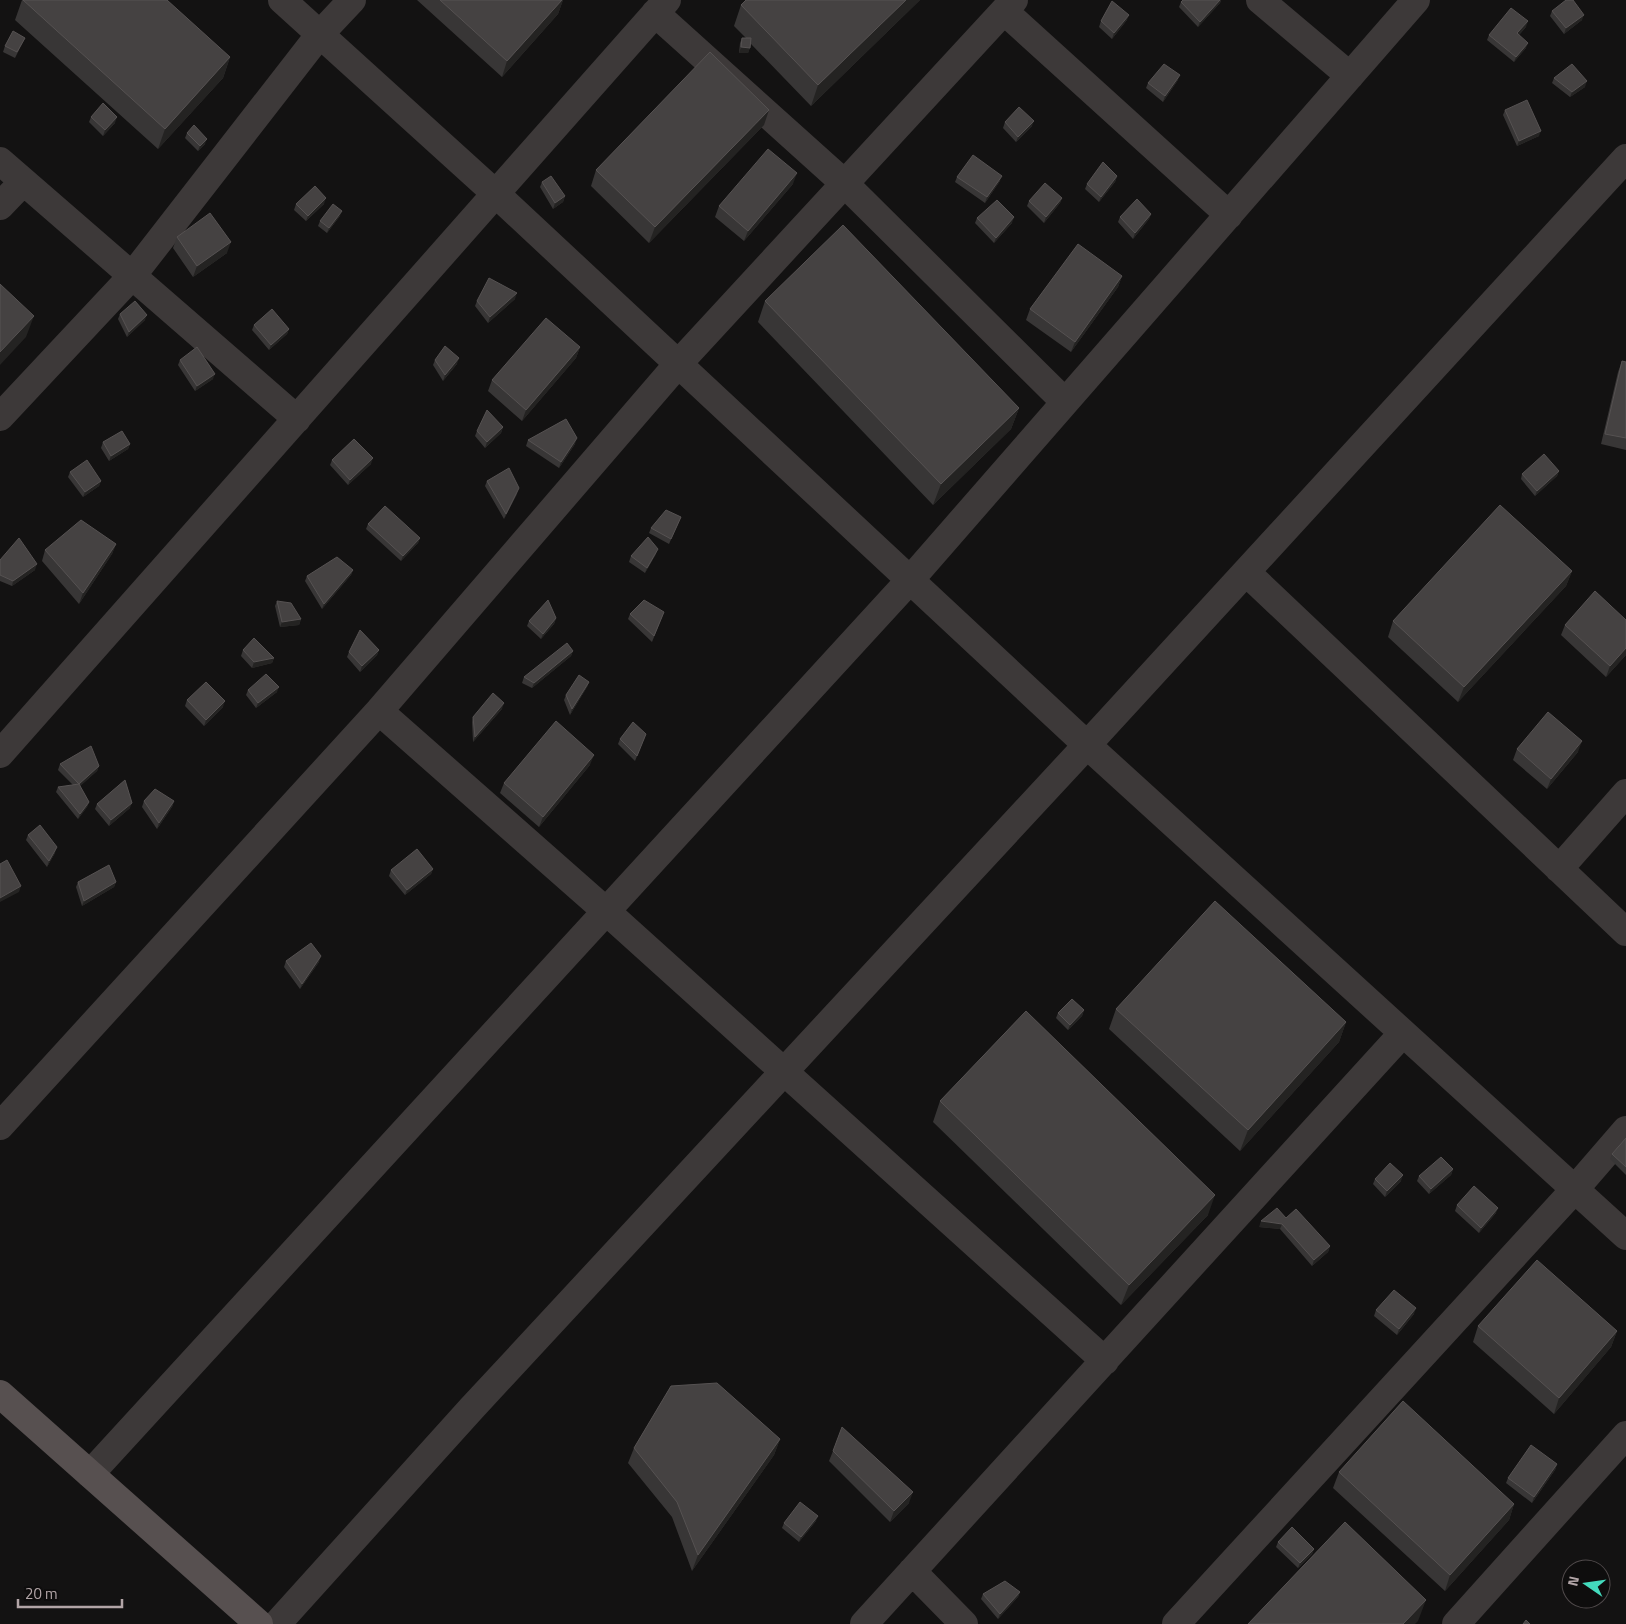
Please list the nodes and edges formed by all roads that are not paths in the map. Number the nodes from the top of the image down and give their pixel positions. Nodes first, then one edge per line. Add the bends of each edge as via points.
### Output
1 (282, 0) edge
2 (352, 0) edge
3 (1260, 0) edge
4 (1416, 0) edge
5 (1009, 6) edge
6 (661, 7) edge
7 (320, 34) junction
8 (1350, 76) junction
9 (1626, 158) edge
10 (0, 161) edge
11 (22, 182) junction
12 (844, 184) junction
13 (496, 194) junction
14 (0, 206) edge
15 (1229, 215) junction
16 (132, 276) junction
17 (678, 364) junction
18 (1065, 402) junction
19 (0, 417) edge
20 (297, 419) junction
21 (1246, 572) junction
22 (910, 580) junction
23 (379, 711) junction
24 (1087, 745) junction
25 (0, 754) edge
26 (1626, 793) edge
27 (1559, 869) junction
28 (607, 912) junction
29 (1626, 932) edge
30 (1403, 1033) junction
31 (782, 1072) junction
32 (0, 1126) edge
33 (1626, 1130) edge
34 (1575, 1189) junction
35 (1626, 1236) edge
36 (1105, 1361) junction
37 (0, 1394) edge
38 (1626, 1435) edge
39 (90, 1474) junction
40 (912, 1571) junction
41 (259, 1624) edge
42 (277, 1624) edge
43 (864, 1624) edge
44 (964, 1624) edge
45 (1176, 1624) edge
46 (1456, 1624) edge

1 - 7 street
2 - 7 street
3 - 8 street
4 - 8 street
5 - 12 street
5 - 15 street
6 - 12 street
6 - 13 street
7 - 13 street
7 - 16 street
8 - 15 street
9 - 21 street
10 - 11 street
11 - 14 street
11 - 16 street
12 - 17 street
12 - 18 street
13 - 17 street
13 - 20 street
15 - 18 street
16 - 19 street
16 - 20 street
17 - 22 street
17 - 23 street
18 - 22 street
20 - 25 street
21 - 24 street
21 - 27 street
22 - 24 street
22 - 28 street
23 - 28 street
23 - 32 street
24 - 30 street
24 - 31 street
26 - 27 street
27 - 29 street
28 - 31 street
28 - 39 street
30 - 34 street
30 - 36 street
31 - 36 street
31 - 42 street
33 - 34 street
34 - 35 street
34 - 45 street
36 - 40 street
37 - 39 main road
38 - 46 street
39 - 41 main road
40 - 43 street
40 - 44 street

